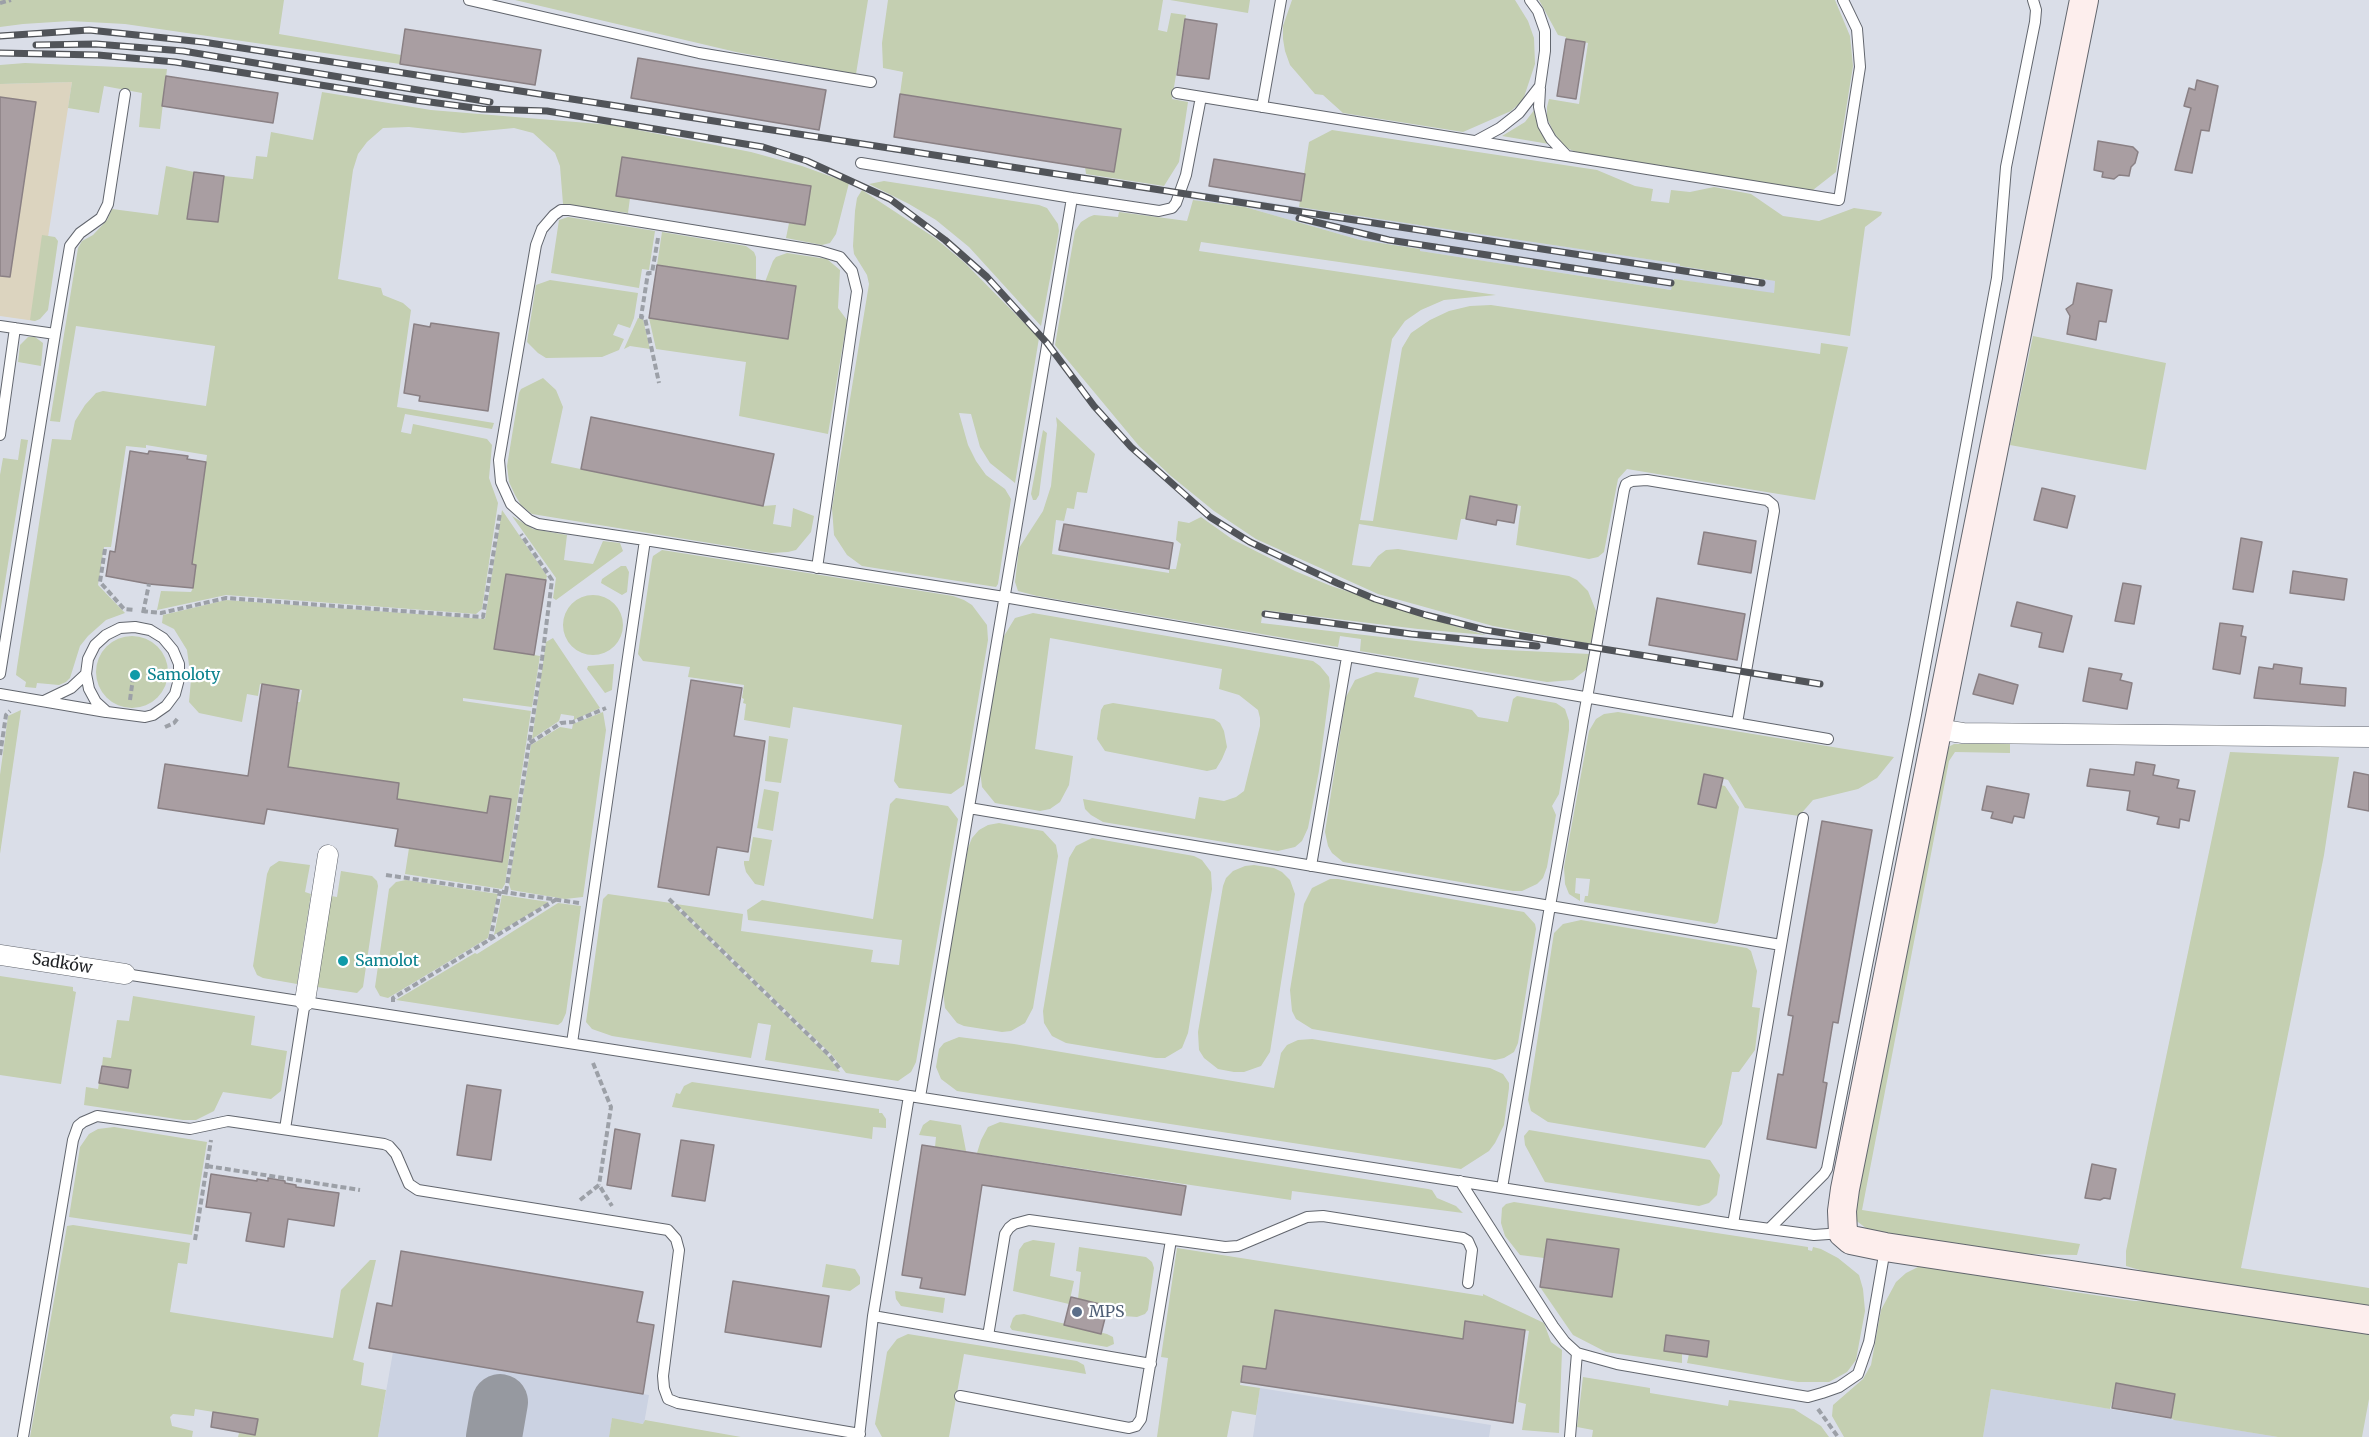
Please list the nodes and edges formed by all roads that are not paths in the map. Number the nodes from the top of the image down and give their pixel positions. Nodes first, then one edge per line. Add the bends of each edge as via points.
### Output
1 (469, 0) edge
2 (1281, 0) edge
3 (1530, 0) edge
4 (1843, 0) edge
5 (2033, 0) edge
6 (2084, 0) edge
7 (871, 82) dead end
8 (1540, 86) junction
9 (1177, 93) dead end
10 (125, 94) dead end
11 (1201, 97) junction
12 (1262, 106) junction
13 (1476, 141) junction
14 (1567, 156) junction
15 (861, 163) dead end
16 (1072, 198) junction
17 (0, 326) edge
18 (15, 328) junction
19 (55, 334) junction
20 (0, 435) edge
21 (645, 540) junction
22 (817, 568) junction
23 (1004, 597) junction
24 (1347, 657) junction
25 (0, 674) edge
26 (86, 674) junction
27 (0, 694) edge
28 (1586, 698) junction
29 (44, 701) junction
30 (107, 712) junction
31 (1737, 723) junction
32 (1936, 729) junction
33 (2369, 737) edge
34 (1828, 739) dead end
35 (969, 808) junction
36 (1803, 818) dead end
37 (328, 855) dead end
38 (1311, 866) junction
39 (1550, 906) junction
40 (1781, 945) junction
41 (0, 955) edge
42 (124, 974) joint
43 (305, 1001) junction
44 (572, 1043) junction
45 (914, 1096) junction
46 (285, 1129) junction
47 (1461, 1181) junction
48 (1502, 1188) junction
49 (1733, 1224) junction
50 (1769, 1229) junction
51 (1843, 1233) junction
52 (1171, 1240) junction
53 (1885, 1247) junction
54 (1468, 1283) dead end
55 (873, 1316) junction
56 (2369, 1320) edge
57 (988, 1336) junction
58 (1577, 1353) junction
59 (1150, 1364) junction
60 (960, 1396) dead end
61 (860, 1436) edge
62 (23, 1437) edge
63 (1570, 1437) edge

1 - 7 lane via 699,53
2 - 12 lane
3 - 8 lane via 1545,31
4 - 14 lane via 1857,29 1860,67 1839,200
5 - 50 lane via 2035,22 2007,156 1997,278 1827,1169
6 - 32 street
8 - 13 lane via 1519,113
8 - 14 lane via 1543,125
9 - 11 lane
10 - 19 lane via 108,204 101,218 70,246
11 - 12 lane
11 - 16 lane via 1186,175 1173,208 1159,211
12 - 13 lane
13 - 14 lane
15 - 16 lane
16 - 23 lane
17 - 18 lane
18 - 19 lane
18 - 20 lane
19 - 25 lane
21 - 22 lane
21 - 22 lane via 538,524 512,504 501,482 500,460 536,245 554,214 569,210 828,252 840,257 852,271 857,291
21 - 44 lane
22 - 23 lane
23 - 24 lane
23 - 35 lane
24 - 28 lane
24 - 38 lane
26 - 29 lane via 71,688
26 - 30 lane via 92,695
26 - 30 lane via 95,645 120,628 150,630 164,638 173,650 179,664 179,679 166,706 153,715
27 - 29 lane
28 - 31 lane
28 - 31 lane via 1626,484 1647,480 1691,487 1767,500 1774,511
28 - 39 lane
29 - 30 lane
31 - 34 lane
32 - 33 street via 1963,733
32 - 51 street via 1845,1189
35 - 38 lane
35 - 45 lane
36 - 40 lane
37 - 43 street
38 - 39 lane
39 - 40 lane
39 - 48 lane
40 - 49 lane
41 - 42 street, Sadków
42 - 43 lane
43 - 44 lane
43 - 46 lane
44 - 45 lane
45 - 47 lane
45 - 55 lane
46 - 61 lane via 389,1146 409,1184 418,1190 668,1230 678,1244 679,1255 663,1376 668,1399
46 - 62 lane via 228,1120 190,1130 97,1116 78,1126
47 - 48 lane
47 - 58 lane via 1553,1326
48 - 49 lane
49 - 50 lane
50 - 51 lane via 1814,1235
51 - 53 street via 1851,1240
52 - 54 lane via 1232,1247 1307,1217 1323,1216 1463,1238 1472,1250
52 - 57 lane via 1029,1220 1014,1224 1005,1234
52 - 59 lane
53 - 56 street
53 - 58 lane via 1869,1342 1858,1374 1839,1387 1808,1397 1617,1364
55 - 57 lane
55 - 61 lane
57 - 59 lane
58 - 63 lane
59 - 60 lane via 1141,1419 1129,1428

